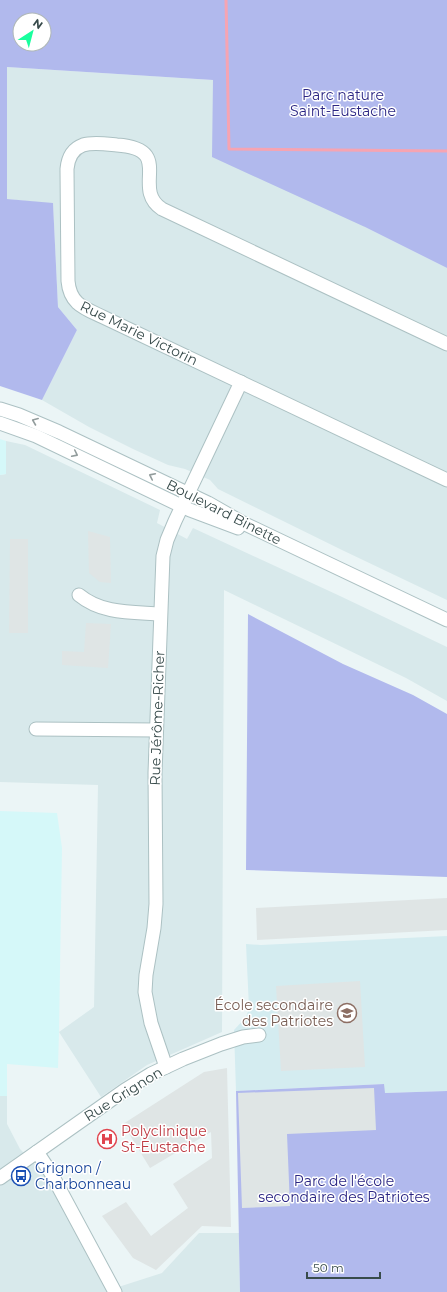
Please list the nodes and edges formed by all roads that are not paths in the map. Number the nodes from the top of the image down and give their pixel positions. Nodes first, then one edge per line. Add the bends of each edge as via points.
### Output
1 (447, 344) edge
2 (241, 382) junction
3 (0, 409) edge
4 (0, 423) edge
5 (447, 480) edge
6 (188, 493) junction
7 (181, 506) junction
8 (79, 595) dead end
9 (160, 614) junction
10 (447, 620) edge
11 (447, 628) edge
12 (36, 730) dead end
13 (156, 730) junction
14 (259, 1035) dead end
15 (166, 1067) junction
16 (37, 1152) junction
17 (0, 1178) edge
18 (115, 1292) edge

1 - 2 street, Rue Marie Victorin via 162,209 154,202 150,192 148,159 138,148 92,144 75,150 68,160 67,169 68,281 74,300 80,306
2 - 5 street, Rue Marie Victorin
2 - 6 street, Rue Jérôme-Richer
6 -> 3 street, Boulevard Binette via 53,429
4 -> 7 street, Boulevard Binette via 36,436
6 - 7 street, Rue Jérôme-Richer
6 - 10 street, Boulevard Binette via 243,523
7 - 9 street, Rue Jérôme-Richer via 163,556
7 - 11 street, Boulevard Binette via 235,527
8 - 9 street via 91,604 107,610
9 - 13 street, Rue Jérôme-Richer
12 - 13 street
13 - 15 street, Rue Jérôme-Richer via 156,904 145,992
14 - 15 street, Rue Grignon via 230,1041
15 - 16 street, Rue Grignon via 130,1087
16 - 17 street, Rue Grignon
16 - 18 street via 51,1173

